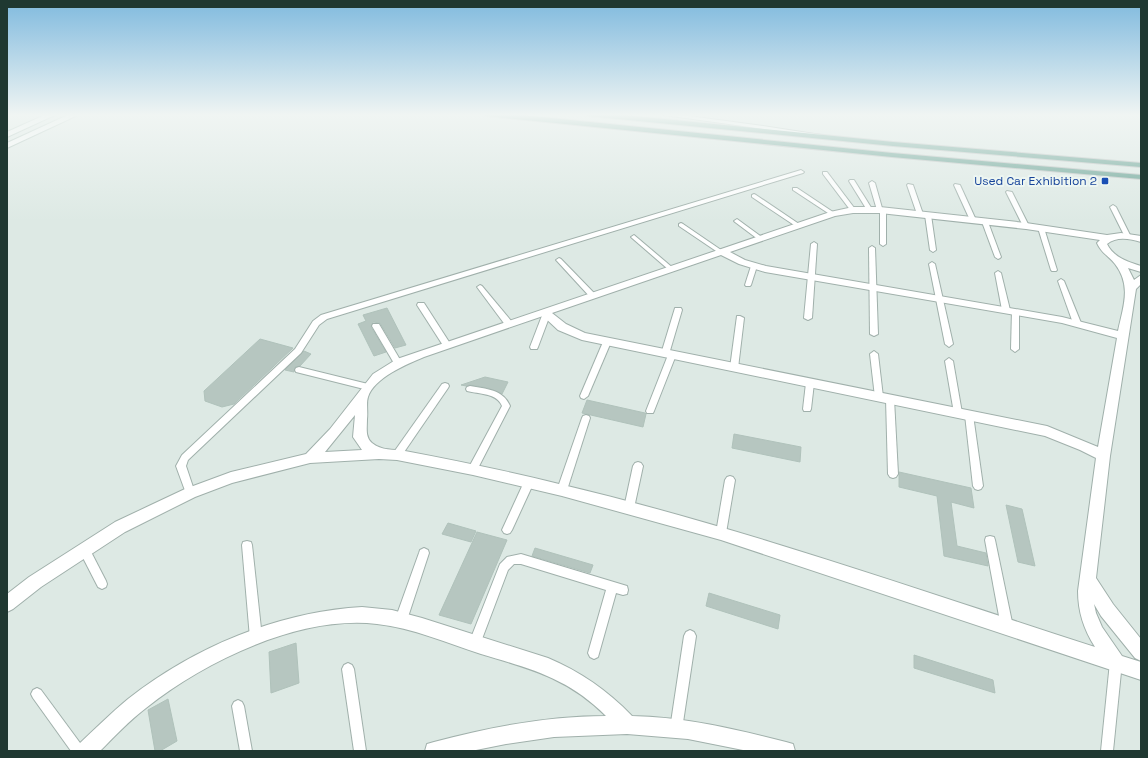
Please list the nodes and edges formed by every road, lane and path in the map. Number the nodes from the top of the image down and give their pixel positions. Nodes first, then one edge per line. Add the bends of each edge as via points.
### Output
1 (836, 149) edge
2 (959, 149) edge
3 (1141, 165) edge
4 (801, 172) dead end
5 (825, 173) dead end
6 (1141, 177) edge
7 (852, 182) dead end
8 (872, 183) dead end
9 (910, 185) dead end
10 (957, 185) dead end
11 (795, 189) dead end
12 (1009, 192) dead end
13 (754, 196) dead end
14 (1113, 207) dead end
15 (869, 209) junction
16 (853, 210) junction
17 (881, 210) junction
18 (833, 214) junction
19 (924, 215) junction
20 (736, 220) dead end
21 (973, 220) junction
22 (985, 222) junction
23 (681, 225) dead end
24 (799, 226) junction
25 (1026, 226) junction
26 (1041, 228) junction
27 (1065, 233) junction
28 (634, 236) dead end
29 (1128, 236) junction
30 (1106, 238) junction
31 (761, 239) junction
32 (1141, 239) edge
33 (814, 244) dead end
34 (883, 244) dead end
35 (872, 248) dead end
36 (933, 250) dead end
37 (1104, 250) junction
38 (721, 252) junction
39 (998, 257) dead end
40 (559, 260) dead end
41 (1117, 260) junction
42 (932, 264) dead end
43 (754, 266) junction
44 (671, 269) junction
45 (1141, 269) edge
46 (1054, 270) dead end
47 (998, 273) dead end
48 (811, 277) junction
49 (1141, 278) edge
50 (1061, 281) dead end
51 (748, 285) dead end
52 (480, 287) dead end
53 (873, 287) junction
54 (1132, 288) junction
55 (592, 296) junction
56 (940, 299) junction
57 (421, 305) dead end
58 (678, 310) dead end
59 (1011, 311) junction
60 (545, 314) junction
61 (740, 318) dead end
62 (808, 318) dead end
63 (1077, 323) junction
64 (509, 324) junction
65 (376, 326) dead end
66 (874, 334) dead end
67 (1123, 336) junction
68 (607, 342) junction
69 (949, 344) dead end
70 (447, 345) junction
71 (534, 346) dead end
72 (1015, 349) dead end
73 (669, 354) junction
74 (874, 354) dead end
75 (949, 361) dead end
76 (398, 363) junction
77 (734, 368) junction
78 (299, 370) dead end
79 (810, 383) junction
80 (445, 386) dead end
81 (470, 389) dead end
82 (365, 391) junction
83 (584, 396) dead end
84 (885, 398) junction
85 (807, 409) dead end
86 (650, 411) dead end
87 (963, 414) junction
88 (586, 418) dead end
89 (380, 454) junction
90 (397, 455) junction
91 (1102, 456) junction
92 (310, 458) junction
93 (638, 466) dead end
94 (473, 469) junction
95 (893, 474) dead end
96 (730, 480) dead end
97 (529, 482) junction
98 (978, 486) dead end
99 (562, 490) junction
100 (190, 493) junction
101 (629, 508) junction
102 (507, 530) dead end
103 (721, 533) junction
104 (990, 540) dead end
105 (246, 545) dead end
106 (84, 549) junction
107 (424, 553) dead end
108 (1088, 578) junction
109 (102, 584) dead end
110 (612, 587) junction
111 (623, 590) dead end
112 (7, 604) edge
113 (401, 620) junction
114 (1007, 627) junction
115 (690, 636) dead end
116 (256, 638) junction
117 (475, 643) junction
118 (1141, 652) edge
119 (594, 653) dead end
120 (1116, 662) junction
121 (348, 669) dead end
122 (1141, 671) edge
123 (37, 694) dead end
124 (238, 706) dead end
125 (628, 725) junction
126 (676, 729) junction
127 (736, 745) edge
128 (79, 751) edge
129 (86, 751) edge
130 (246, 751) edge
131 (360, 751) edge
132 (434, 751) edge
133 (786, 751) edge
134 (1107, 751) edge

1 - 6 main road
2 - 3 main road
4 - 100 lane via 324,317 316,323 298,351 185,458 181,466
5 - 16 lane
7 - 15 lane
8 - 17 lane
9 - 19 lane
10 - 21 lane
11 - 18 lane
12 - 25 lane
13 - 24 lane
14 - 29 lane
15 - 16 street
15 - 17 street
16 - 18 street
17 - 19 street
17 - 34 lane
18 - 24 street
19 - 21 street
19 - 36 lane
20 - 31 lane
21 - 22 street
22 - 25 street
22 - 39 lane
23 - 38 lane
24 - 31 street
25 - 26 street
26 - 27 street
26 - 46 lane
27 - 30 street
27 - 37 street
28 - 44 lane
29 - 30 street
29 - 32 street
30 - 37 street via 1102,243
31 - 38 street
33 - 48 lane
35 - 53 lane
37 - 41 street
38 - 43 street
38 - 44 street
40 - 55 lane
41 - 45 street
41 - 54 street via 1130,279
42 - 56 lane
43 - 48 street
43 - 51 lane
44 - 55 street
47 - 59 lane
48 - 53 street
48 - 62 lane
49 - 54 street
50 - 63 lane
52 - 64 lane
53 - 56 street
53 - 66 lane
54 - 67 street
55 - 60 street
56 - 59 street
56 - 69 lane
57 - 70 lane
58 - 73 lane
59 - 63 street
59 - 72 lane
60 - 64 street
60 - 68 street via 562,327 582,336
60 - 71 lane
61 - 77 lane
63 - 67 street
64 - 70 street
65 - 76 lane
67 - 91 street
68 - 73 street
68 - 83 lane
70 - 76 street
73 - 77 street
73 - 86 lane
74 - 84 lane
75 - 87 lane
76 - 82 street via 377,378
77 - 79 street
78 - 82 lane
79 - 84 street
79 - 85 lane
80 - 90 lane
81 - 94 lane via 501,397 506,406
82 - 89 street via 360,437 367,447
82 - 92 street via 333,436
84 - 87 street
84 - 95 lane
87 - 91 street via 1047,431 1066,437
87 - 98 lane
88 - 99 lane
89 - 90 street
89 - 92 street
90 - 94 street
91 - 108 street
92 - 100 street via 231,478
93 - 101 lane
94 - 97 street
96 - 103 lane
97 - 99 street
97 - 102 lane
99 - 101 street
100 - 106 street via 120,527
101 - 103 street
103 - 114 street
104 - 114 lane
105 - 116 lane
106 - 109 lane
106 - 112 street
107 - 113 lane
108 - 118 street via 1107,610
108 - 120 street via 1084,592 1085,607 1101,643
110 - 111 lane
110 - 117 lane via 520,559 511,560 504,567
110 - 119 lane
113 - 116 street via 363,615 334,616 304,621
113 - 117 street
114 - 120 street
115 - 126 lane
116 - 129 street via 210,657 149,694
117 - 125 street via 560,672 607,703
120 - 122 street
120 - 134 lane
121 - 131 lane
123 - 128 lane
124 - 130 lane
125 - 126 street
125 - 132 street via 573,726 517,732
126 - 127 street
127 - 133 street

